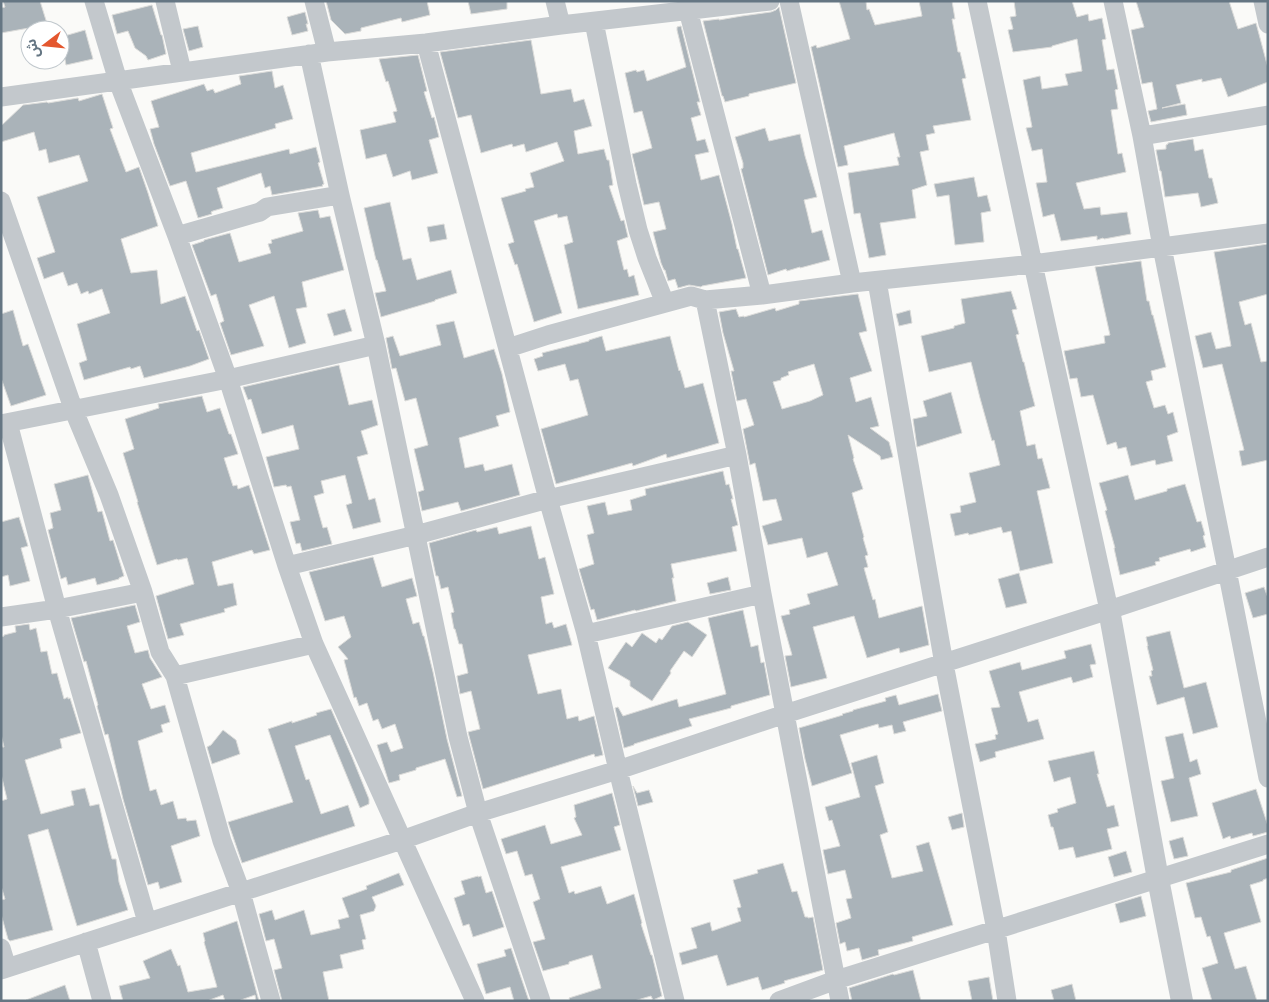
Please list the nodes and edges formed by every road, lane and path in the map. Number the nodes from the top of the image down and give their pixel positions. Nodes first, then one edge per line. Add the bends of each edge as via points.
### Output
1 (94, 1) edge
2 (165, 1) edge
3 (314, 1) edge
4 (555, 1) edge
5 (770, 1) edge
6 (789, 1) edge
7 (978, 1) edge
8 (1113, 1) edge
9 (1263, 1) edge
10 (712, 4) edge
11 (688, 10) junction
12 (594, 22) junction
13 (1268, 24) edge
14 (561, 25) junction
15 (426, 43) junction
16 (318, 53) junction
17 (182, 71) junction
18 (118, 81) junction
19 (1, 97) edge
20 (1268, 116) edge
21 (1142, 136) junction
22 (340, 195) junction
23 (1, 201) edge
24 (1268, 233) edge
25 (177, 236) junction
26 (1162, 247) junction
27 (1033, 264) junction
28 (877, 281) junction
29 (852, 283) junction
30 (762, 295) junction
31 (705, 300) junction
32 (665, 303) junction
33 (376, 345) junction
34 (508, 348) junction
35 (228, 379) junction
36 (74, 410) junction
37 (5, 424) edge
38 (737, 455) junction
39 (548, 499) junction
40 (416, 535) junction
41 (1268, 557) edge
42 (287, 566) junction
43 (1227, 570) junction
44 (142, 592) junction
45 (762, 594) junction
46 (57, 608) junction
47 (1109, 610) junction
48 (1, 617) edge
49 (586, 634) junction
50 (314, 644) junction
51 (944, 664) junction
52 (175, 676) junction
53 (785, 714) junction
54 (618, 770) junction
55 (1268, 778) edge
56 (478, 813) junction
57 (402, 840) junction
58 (1268, 844) edge
59 (1158, 879) junction
60 (242, 892) junction
61 (147, 922) junction
62 (996, 930) junction
63 (86, 942) junction
64 (1, 948) edge
65 (4, 969) edge
66 (836, 980) junction
67 (102, 1001) edge
68 (271, 1001) edge
69 (475, 1001) edge
70 (541, 1001) edge
71 (675, 1001) edge
72 (779, 1001) edge
73 (840, 1001) edge
74 (1007, 1001) edge
75 (1182, 1001) edge

1 - 18 street
2 - 17 street
3 - 16 street
4 - 14 street
5 - 10 street
6 - 29 street
7 - 27 street
8 - 21 street
9 - 13 street
10 - 11 street
11 - 12 street
11 - 30 street
12 - 14 street
12 - 32 street via 638,230
14 - 15 street
15 - 16 street
15 - 34 street
16 - 17 street
16 - 22 street
17 - 18 street
18 - 19 street
18 - 25 street
20 - 21 street
21 - 26 street
22 - 25 street via 267,207 260,212
22 - 33 street
23 - 36 street
24 - 26 street
25 - 35 street
26 - 27 street
26 - 43 street
27 - 28 street
27 - 47 street
28 - 29 street
28 - 51 street
29 - 30 street
30 - 31 street
31 - 32 street via 691,296
31 - 38 street
32 - 34 street
33 - 35 street
33 - 40 street
34 - 39 street
35 - 36 street
35 - 42 street
36 - 37 street
36 - 44 street via 109,495
37 - 46 street
38 - 39 street
38 - 45 street
39 - 40 street
39 - 49 street
40 - 42 street
40 - 56 street via 449,698
41 - 43 street
42 - 50 street
43 - 47 street
43 - 55 street
44 - 46 street
44 - 52 street via 160,652
45 - 49 street
45 - 53 street
46 - 48 street
46 - 61 street
47 - 51 street
47 - 59 street
49 - 54 street
50 - 52 street
50 - 57 street
51 - 53 street
51 - 62 street
52 - 60 street via 222,841
53 - 54 street
53 - 66 street
54 - 56 street
54 - 71 street
56 - 57 street
56 - 70 street
57 - 60 street
57 - 69 street
58 - 59 street
59 - 62 street
59 - 75 street
60 - 61 street
60 - 68 street
61 - 63 street
62 - 66 street
62 - 74 street
63 - 65 street
63 - 67 street
64 - 65 street
66 - 72 street
66 - 73 street

